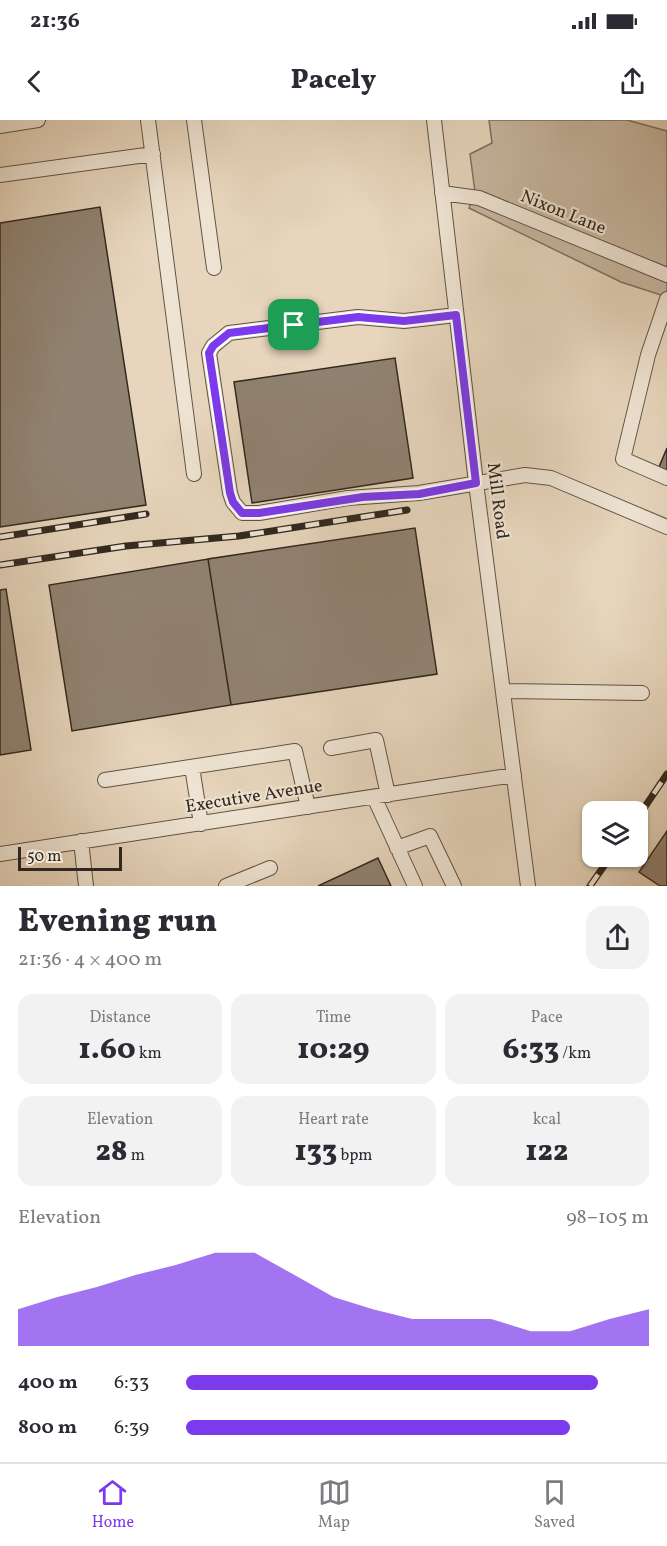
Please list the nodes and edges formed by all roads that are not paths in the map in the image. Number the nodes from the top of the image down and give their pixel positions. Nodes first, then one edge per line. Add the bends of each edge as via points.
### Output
1 (38, 120) edge
2 (148, 120) edge
3 (194, 120) edge
4 (434, 120) edge
5 (0, 126) edge
6 (153, 154) junction
7 (0, 175) edge
8 (442, 193) junction
9 (214, 268) dead end
10 (667, 275) edge
11 (667, 299) edge
12 (456, 315) junction
13 (194, 474) dead end
14 (667, 478) edge
15 (476, 483) junction
16 (667, 527) edge
17 (503, 691) junction
18 (642, 693) dead end
19 (331, 748) dead end
20 (192, 767) junction
21 (514, 775) junction
22 (105, 780) dead end
23 (381, 796) junction
24 (308, 807) junction
25 (201, 824) junction
26 (81, 841) junction
27 (397, 848) junction
28 (0, 853) edge
29 (270, 868) dead end
30 (86, 886) edge
31 (226, 886) edge
32 (415, 886) edge
33 (454, 886) edge
34 (528, 886) edge

1 - 5 street
2 - 6 street
3 - 9 street
4 - 8 street, Mill Road
6 - 7 street
6 - 13 street
8 - 10 street, Nixon Lane via 479,198
8 - 12 street, Mill Road
11 - 14 street via 648,355 623,459
12 - 15 street, Mill Road
12 - 15 street via 404,321 358,317 229,333 209,353 230,493 242,513 419,494
15 - 16 street via 539,475
15 - 17 street, Mill Road
17 - 18 street
17 - 21 street, Mill Road
19 - 23 street via 376,740
20 - 22 street
20 - 24 street via 295,751
20 - 25 street
21 - 23 street, Executive Avenue
21 - 34 street, Mill Road
23 - 24 street, Executive Avenue
23 - 27 street
24 - 25 street, Executive Avenue
25 - 26 street, Executive Avenue
26 - 28 street, Executive Avenue
26 - 30 street
27 - 32 street
27 - 33 street via 429,836
29 - 31 street

